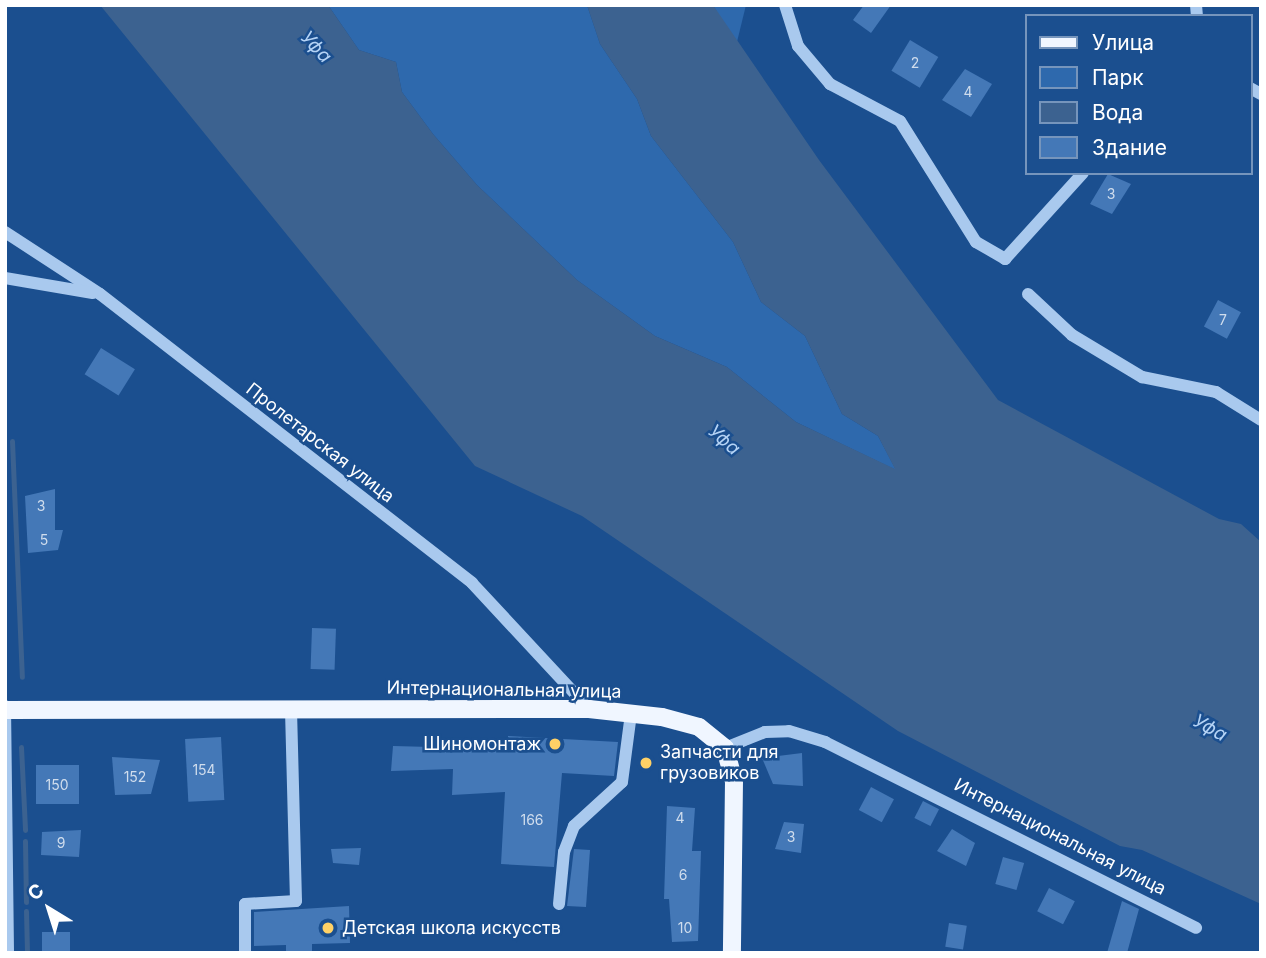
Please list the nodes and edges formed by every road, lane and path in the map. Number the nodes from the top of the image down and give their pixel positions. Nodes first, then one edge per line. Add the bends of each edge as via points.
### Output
1 (785, 5) edge
2 (1081, 175) edge
3 (5, 232) edge
4 (5, 278) edge
5 (100, 294) junction
6 (1028, 294) dead end
7 (1261, 420) edge
8 (5, 709) edge
9 (589, 709) junction
10 (291, 711) junction
11 (631, 714) junction
12 (724, 748) junction
13 (559, 904) dead end
14 (1196, 928) dead end
15 (7, 931) edge
16 (8, 953) edge
17 (245, 953) edge
18 (732, 953) edge

1 - 2 street via 797,46 830,85 900,121 976,242 1005,259
3 - 5 street, Пролетарская улица
4 - 5 street
5 - 9 street, Пролетарская улица via 472,583
6 - 7 street via 1072,335 1142,377 1216,392
8 - 10 main road, Интернациональная улица
8 - 15 street
9 - 10 main road, Интернациональная улица
9 - 11 main road, Интернациональная улица
10 - 17 street via 296,901 245,904
11 - 12 main road, Интернациональная улица via 699,727
11 - 13 street via 622,782 574,827 565,852
12 - 14 street, Интернациональная улица via 765,732 789,731 825,742
12 - 18 main road via 734,782
15 - 16 street

